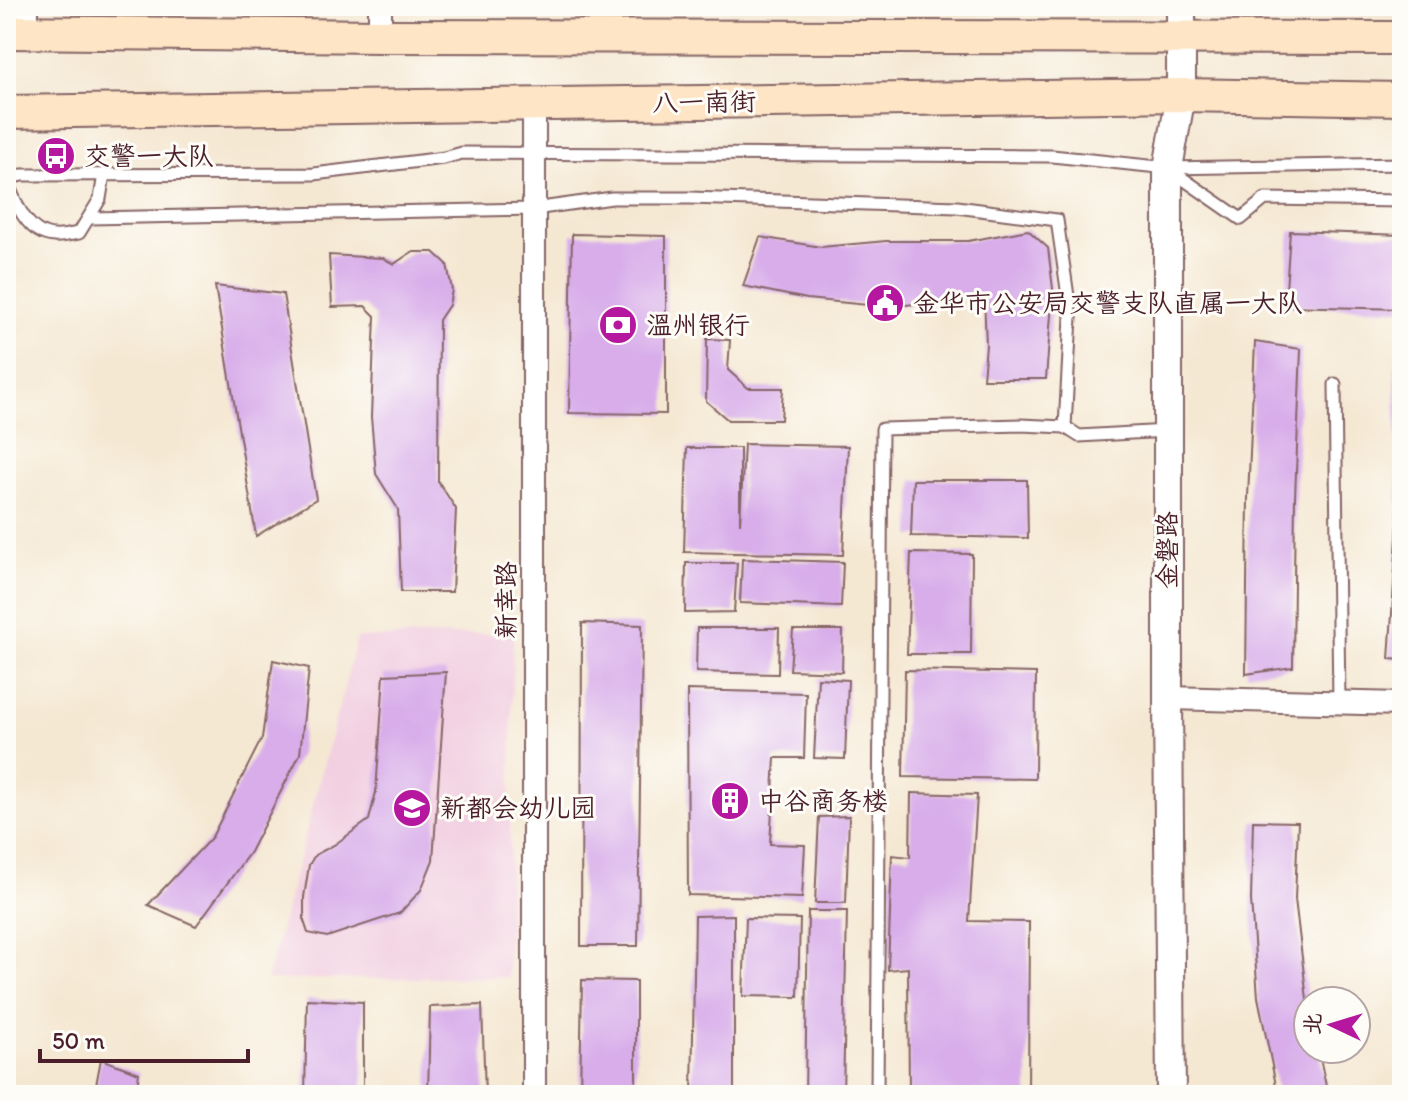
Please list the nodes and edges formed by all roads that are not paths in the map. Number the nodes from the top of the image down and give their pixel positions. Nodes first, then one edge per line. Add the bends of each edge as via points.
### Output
1 (380, 21) edge
2 (1181, 22) edge
3 (18, 23) edge
4 (1402, 38) edge
5 (1181, 95) junction
6 (1402, 99) edge
7 (534, 104) junction
8 (6, 112) edge
9 (534, 152) junction
10 (1402, 164) edge
11 (1168, 168) junction
12 (104, 174) junction
13 (6, 179) edge
14 (1402, 201) edge
15 (534, 209) junction
16 (90, 218) junction
17 (1335, 384) dead end
18 (1065, 427) junction
19 (1167, 431) junction
20 (1168, 698) junction
21 (1339, 704) junction
22 (1402, 704) edge
23 (534, 1095) edge
24 (877, 1095) edge
25 (1171, 1095) edge

1 - 2 main road
1 - 3 main road
2 - 4 main road
2 - 5 street, 金磐路
5 - 6 main road, 八一南街
5 - 7 main road, 八一南街
5 - 11 street, 金磐路
7 - 8 main road, 八一南街
7 - 9 street, 新幸路
9 - 11 lane via 1052,156
9 - 12 lane via 462,153 314,174
9 - 15 street, 新幸路
10 - 11 lane
11 - 14 lane via 1241,219 1265,199
11 - 19 street, 金磐路
12 - 13 lane
12 - 16 lane
13 - 16 lane via 16,207 38,232 79,233
15 - 16 lane
15 - 18 lane via 612,198 782,199 957,207 1057,220 1071,317
15 - 23 street, 新幸路
17 - 21 lane
18 - 19 lane via 1079,436
18 - 24 lane via 882,429
19 - 20 street, 金磐路
20 - 21 street
20 - 25 street, 金磐路
21 - 22 street

